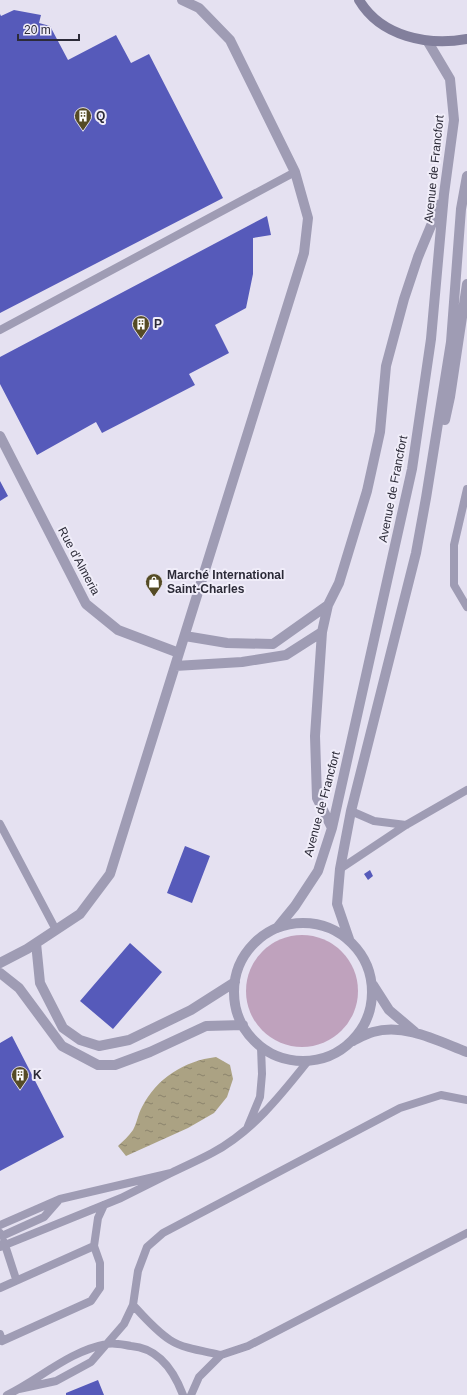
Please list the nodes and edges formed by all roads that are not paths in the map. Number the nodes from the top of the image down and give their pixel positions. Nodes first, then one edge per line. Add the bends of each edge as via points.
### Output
1 (182, 0) edge
2 (359, 0) edge
3 (467, 39) edge
4 (428, 42) junction
5 (295, 172) junction
6 (467, 176) edge
7 (444, 194) junction
8 (467, 284) edge
9 (0, 330) edge
10 (0, 436) edge
11 (467, 489) edge
12 (426, 498) junction
13 (328, 605) junction
14 (467, 608) edge
15 (322, 632) junction
16 (185, 636) junction
17 (180, 653) junction
18 (175, 666) junction
19 (467, 790) edge
20 (351, 811) junction
21 (0, 824) edge
22 (406, 825) junction
23 (332, 828) junction
24 (340, 869) junction
25 (277, 928) junction
26 (56, 930) junction
27 (349, 939) junction
28 (36, 943) junction
29 (0, 963) edge
30 (0, 973) edge
31 (235, 982) junction
32 (372, 985) junction
33 (243, 1025) junction
34 (415, 1032) junction
35 (352, 1041) junction
36 (261, 1046) junction
37 (467, 1052) edge
38 (308, 1061) junction
39 (467, 1100) edge
40 (247, 1129) junction
41 (171, 1173) junction
42 (60, 1199) junction
43 (104, 1205) junction
44 (0, 1225) edge
45 (467, 1233) edge
46 (1, 1234) edge
47 (94, 1246) junction
48 (2, 1247) edge
49 (16, 1279) junction
50 (0, 1288) edge
51 (133, 1305) junction
52 (0, 1334) edge
53 (108, 1343) junction
54 (221, 1355) junction
55 (19, 1389) junction
56 (7, 1395) edge
57 (183, 1395) edge
58 (191, 1395) edge

1 - 5 street via 199,8 230,40
2 - 4 street via 381,23 403,36
3 - 4 street via 448,43
4 - 7 street, Avenue de Francfort via 450,79 454,120
5 - 9 lane
5 - 16 street via 308,218 304,253
6 - 12 street via 461,209 451,342
7 - 13 street via 404,299 386,366 380,432 367,491 339,583
7 - 23 street, Avenue de Francfort via 431,339 412,469
8 - 12 street via 450,397
10 - 17 street, Rue d'Almeria via 86,604 118,630
11 - 14 lane via 454,545 454,585
12 - 20 street via 416,553
13 - 15 street
13 - 16 street via 273,644 227,643
15 - 18 street via 286,655 242,662
15 - 23 street via 315,736 317,798
16 - 17 street
17 - 18 street
18 - 26 street via 110,874 80,914
19 - 22 lane
20 - 22 lane via 374,821
20 - 24 street
21 - 26 lane
22 - 24 lane
23 - 25 street, Avenue de Francfort via 318,871
24 - 27 street via 337,904
25 - 27 street via 296,923 315,923 333,929
25 - 31 street via 262,936 249,949 240,964
26 - 28 street
27 - 32 street via 366,962
28 - 29 street
28 - 31 street via 40,982 63,1028 80,1040 99,1046 129,1040 191,1010
30 - 33 street via 19,988 62,1046 98,1065 115,1065 206,1026
31 - 33 street via 234,997
32 - 34 street via 389,1010
32 - 35 street via 371,1006 364,1025
33 - 36 street
34 - 35 street via 373,1032
34 - 37 street
35 - 38 street via 324,1058
36 - 38 street via 275,1055
36 - 40 lane via 260,1097
38 - 40 lane via 275,1102
39 - 51 lane via 441,1095 400,1108 163,1233 148,1247 140,1265
40 - 41 lane via 214,1153
41 - 42 lane
41 - 43 lane
42 - 44 lane
42 - 46 lane via 44,1218
43 - 47 lane via 98,1218
43 - 48 lane
45 - 54 lane via 248,1346
46 - 48 lane
47 - 49 lane
47 - 52 lane via 100,1263 100,1288 91,1301 2,1341
48 - 49 lane
49 - 50 lane
51 - 53 lane via 124,1324
51 - 54 lane via 170,1340
53 - 55 lane via 78,1353
53 - 55 lane via 91,1362 56,1380
53 - 57 lane via 141,1346 161,1358 177,1379
54 - 58 lane via 199,1378
55 - 56 lane

